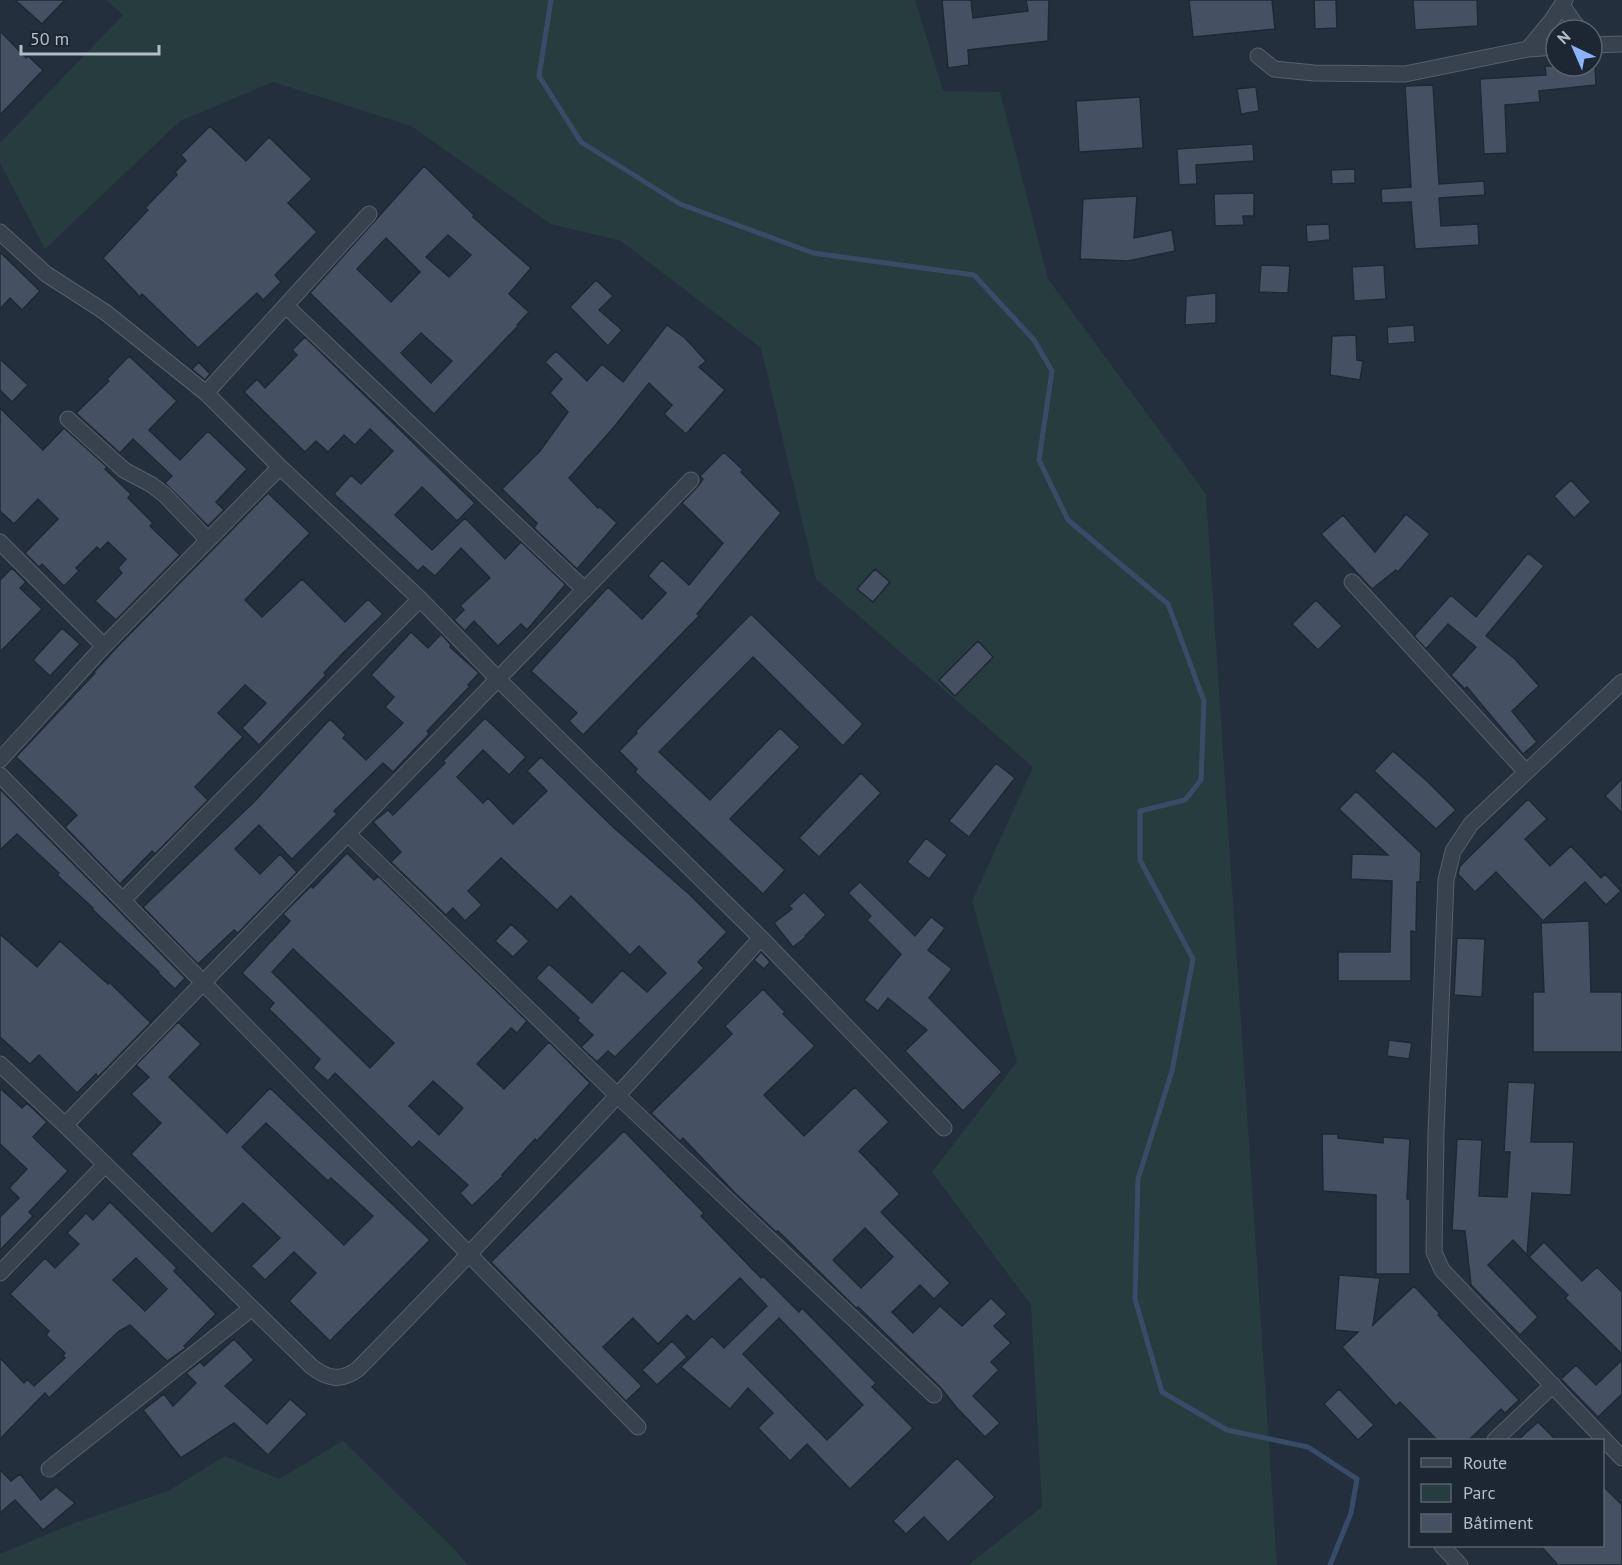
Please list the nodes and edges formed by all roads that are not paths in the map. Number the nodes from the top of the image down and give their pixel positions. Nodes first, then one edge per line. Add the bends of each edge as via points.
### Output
1 (1564, 2) edge
2 (1572, 18) edge
3 (1604, 43) edge
4 (1622, 44) edge
5 (1544, 48) edge
6 (1528, 49) junction
7 (1258, 56) dead end
8 (369, 214) dead end
9 (0, 232) edge
10 (286, 306) junction
11 (206, 393) junction
12 (68, 419) dead end
13 (280, 466) junction
14 (691, 480) dead end
15 (207, 539) junction
16 (0, 542) edge
17 (1352, 582) dead end
18 (585, 590) junction
19 (420, 599) junction
20 (105, 646) junction
21 (498, 679) junction
22 (1622, 682) edge
23 (0, 760) edge
24 (1526, 772) junction
25 (0, 775) edge
26 (348, 834) junction
27 (123, 900) junction
28 (761, 938) junction
29 (203, 983) junction
30 (0, 1064) edge
31 (618, 1096) junction
32 (66, 1125) junction
33 (944, 1128) dead end
34 (105, 1165) junction
35 (470, 1256) junction
36 (0, 1274) edge
37 (252, 1308) junction
38 (1553, 1385) junction
39 (934, 1395) dead end
40 (638, 1427) dead end
41 (1496, 1439) edge
42 (1622, 1458) edge
43 (49, 1469) dead end
44 (1444, 1547) edge
45 (1460, 1565) edge

1 - 2 street
1 - 6 street
3 - 4 street
5 - 6 street
6 - 7 street via 1405,74 1274,69
8 - 10 street
9 - 11 street via 46,274 105,312
10 - 11 street
10 - 18 street
11 - 13 street
12 - 15 street via 124,470 165,495
13 - 15 street
13 - 19 street
14 - 18 street
15 - 20 street
16 - 20 street
17 - 24 street
18 - 21 street
19 - 21 street
19 - 27 street
20 - 23 street
21 - 26 street
21 - 28 street
22 - 24 street
24 - 38 street via 1471,824 1453,851 1446,880 1434,1252 1442,1270
25 - 27 street
26 - 29 street
26 - 31 street
27 - 29 street
28 - 31 street
28 - 33 street
29 - 32 street
29 - 35 street
30 - 32 street
31 - 35 street
31 - 39 street
32 - 34 street
34 - 36 street
34 - 37 street
35 - 37 street via 348,1377 321,1374
35 - 40 street
37 - 43 street
38 - 41 street
38 - 42 street
44 - 45 street

